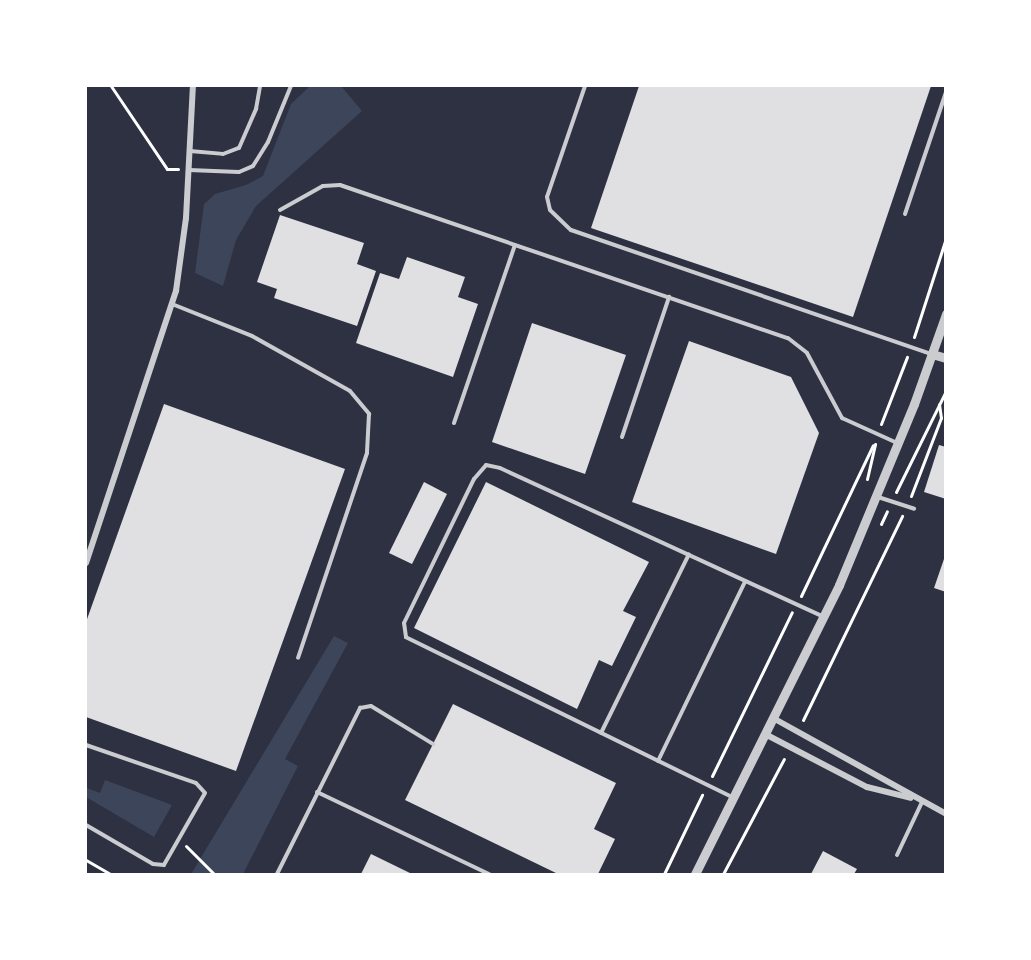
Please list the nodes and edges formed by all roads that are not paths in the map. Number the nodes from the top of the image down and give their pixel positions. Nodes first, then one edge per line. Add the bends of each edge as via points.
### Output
1 (193, 86) edge
2 (260, 86) edge
3 (291, 86) edge
4 (585, 86) edge
5 (945, 92) edge
6 (190, 151) junction
7 (189, 170) junction
8 (280, 210) dead end
9 (905, 214) dead end
10 (515, 245) junction
11 (669, 297) junction
12 (172, 304) junction
13 (945, 314) edge
14 (932, 354) junction
15 (945, 358) edge
16 (454, 423) dead end
17 (622, 437) dead end
18 (898, 444) junction
19 (877, 497) junction
20 (914, 509) dead end
21 (689, 554) junction
22 (86, 563) edge
23 (745, 582) junction
24 (823, 616) junction
25 (298, 658) dead end
26 (773, 718) junction
27 (601, 733) junction
28 (765, 735) junction
29 (433, 744) dead end
30 (86, 745) edge
31 (658, 761) junction
32 (317, 792) junction
33 (733, 798) junction
34 (922, 802) junction
35 (945, 814) edge
36 (86, 825) edge
37 (897, 855) dead end
38 (277, 874) edge
39 (489, 874) edge
40 (695, 874) edge

1 - 6 street
2 - 6 lane via 256,108 239,148 223,154
3 - 7 lane via 268,142 253,166 239,172
4 - 14 lane via 547,197 550,210 571,230
5 - 9 lane
6 - 7 street
7 - 12 street via 181,260
8 - 10 lane via 334,184
10 - 11 lane
10 - 16 lane
11 - 17 lane
11 - 18 lane via 792,340 807,353 842,418
12 - 22 street
12 - 25 lane via 246,333 340,385 359,398 369,414 367,453
13 - 14 street
14 - 15 street
14 - 18 street
18 - 19 street
19 - 20 lane
19 - 24 street
21 - 23 lane
21 - 27 lane
21 - 27 lane via 489,465 474,479 403,628 410,640
23 - 24 lane
23 - 31 lane
24 - 26 street
26 - 28 street
26 - 34 street
27 - 31 lane
28 - 33 street
28 - 34 street via 867,787
29 - 32 lane via 371,706 360,708
30 - 36 lane via 203,788 202,802 166,864 161,866
31 - 33 lane
32 - 38 lane
32 - 39 lane
33 - 40 street
34 - 35 street
34 - 37 lane

